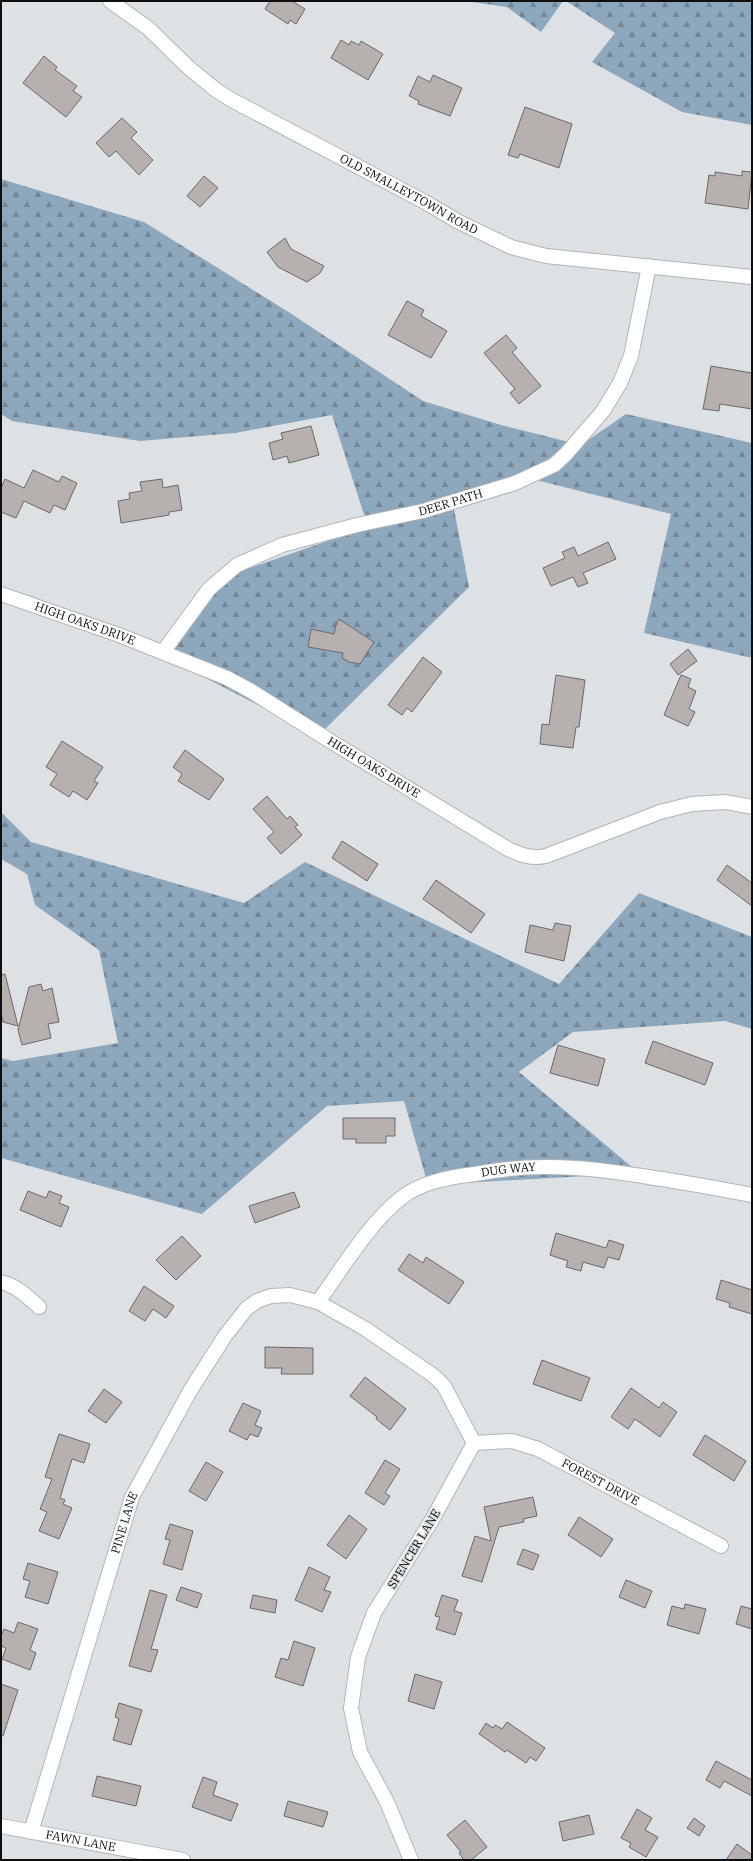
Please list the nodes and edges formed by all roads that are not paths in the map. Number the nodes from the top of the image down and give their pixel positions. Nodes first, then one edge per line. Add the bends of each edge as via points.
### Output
1 (110, 1) edge
2 (649, 266) junction
3 (752, 277) edge
4 (1, 594) edge
5 (163, 652) junction
6 (752, 806) edge
7 (752, 1195) edge
8 (1, 1282) edge
9 (318, 1302) junction
10 (39, 1307) dead end
11 (474, 1443) junction
12 (721, 1546) dead end
13 (1, 1826) edge
14 (31, 1832) junction
15 (183, 1860) edge
16 (411, 1860) edge

1 - 2 street, OLD SMALLEYTOWN ROAD via 148,28 216,90 457,221 511,247 546,256
2 - 3 street, OLD SMALLEYTOWN ROAD
2 - 5 street, DEER PATH via 630,356 620,382 603,411 554,465 515,483 423,511 282,545 237,565 209,589
4 - 5 street, HIGH OAKS DRIVE
5 - 6 street, HIGH OAKS DRIVE via 227,678 251,691 501,845 523,855 538,858 546,856 660,812 692,804 726,802
7 - 9 street, DUG WAY via 603,1170 542,1167 515,1168 433,1182 402,1197 388,1209
8 - 10 street via 8,1283
9 - 11 street via 364,1328 434,1376 444,1386
9 - 14 street, PINE LANE via 290,1295 271,1296 247,1308 190,1392 132,1497
11 - 12 street, FOREST DRIVE via 512,1441 538,1449
11 - 16 street, SPENCER LANE via 432,1520 374,1613 358,1657 351,1708 360,1752 387,1802
13 - 14 street, FAWN LANE
14 - 15 street, FAWN LANE

